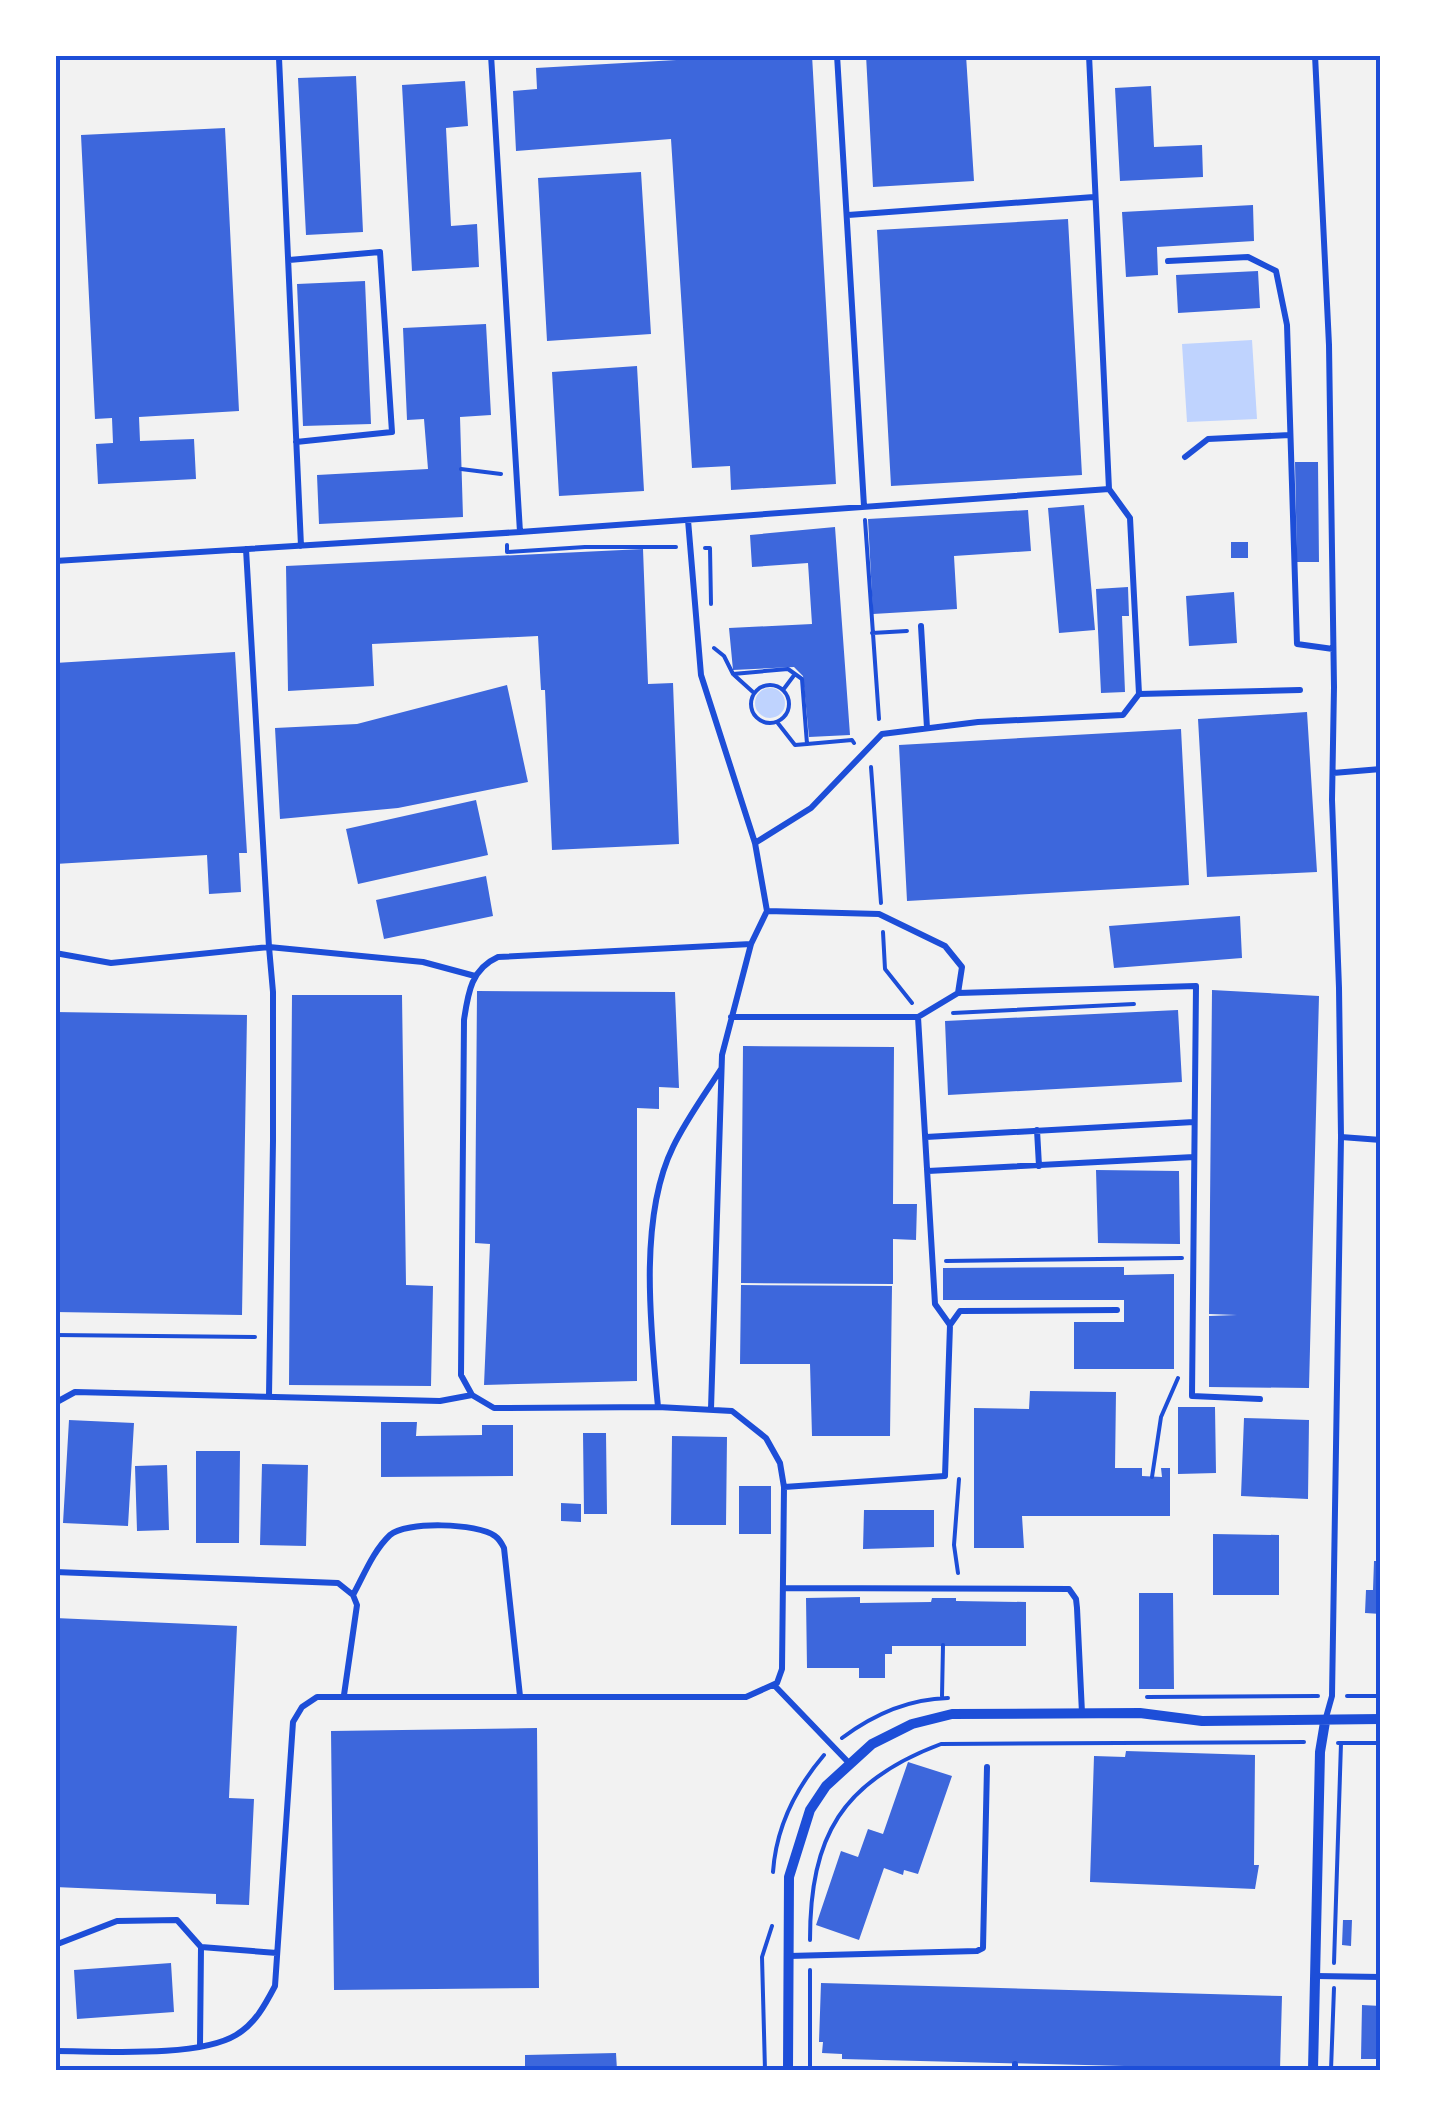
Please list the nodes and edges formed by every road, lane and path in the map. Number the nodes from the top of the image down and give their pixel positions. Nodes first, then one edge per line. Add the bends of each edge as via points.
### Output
1 (283, 55) edge
2 (491, 55) edge
3 (838, 55) edge
4 (1088, 55) edge
5 (1315, 55) edge
6 (1094, 197) junction
7 (848, 215) junction
8 (288, 260) junction
9 (1168, 261) dead end
10 (1290, 435) junction
11 (296, 442) junction
12 (1185, 456) dead end
13 (461, 469) dead end
14 (504, 474) dead end
15 (1109, 490) junction
16 (864, 506) junction
17 (688, 520) junction
18 (520, 532) junction
19 (506, 534) junction
20 (301, 546) junction
21 (690, 548) junction
22 (246, 549) junction
23 (55, 561) edge
24 (710, 612) dead end
25 (921, 626) joint
26 (871, 634) junction
27 (713, 647) dead end
28 (1333, 649) junction
29 (733, 674) junction
30 (795, 674) junction
31 (783, 690) junction
32 (1300, 690) dead end
33 (754, 693) junction
34 (1140, 694) junction
35 (880, 718) dead end
36 (777, 722) junction
37 (927, 728) junction
38 (1381, 769) edge
39 (1332, 773) junction
40 (755, 843) junction
41 (766, 912) junction
42 (750, 944) junction
43 (269, 947) junction
44 (55, 952) edge
45 (475, 976) junction
46 (958, 992) junction
47 (730, 1017) junction
48 (918, 1017) junction
49 (722, 1068) junction
50 (1194, 1122) junction
51 (1037, 1130) junction
52 (926, 1137) junction
53 (1341, 1138) junction
54 (1381, 1140) edge
55 (1194, 1156) junction
56 (1039, 1166) junction
57 (928, 1171) junction
58 (1184, 1258) dead end
59 (942, 1261) dead end
60 (1117, 1310) dead end
61 (950, 1325) junction
62 (55, 1335) edge
63 (270, 1338) junction
64 (269, 1396) junction
65 (472, 1396) junction
66 (1260, 1398) dead end
67 (55, 1403) edge
68 (658, 1407) junction
69 (711, 1409) junction
70 (784, 1487) junction
71 (954, 1507) dead end
72 (954, 1545) dead end
73 (55, 1572) edge
74 (783, 1588) junction
75 (353, 1595) junction
76 (943, 1645) dead end
77 (774, 1685) junction
78 (344, 1696) junction
79 (520, 1696) junction
80 (942, 1698) dead end
81 (1082, 1713) junction
82 (1381, 1719) edge
83 (1325, 1722) junction
84 (1320, 1742) junction
85 (1381, 1742) edge
86 (1342, 1743) junction
87 (849, 1763) junction
88 (987, 1767) dead end
89 (55, 1945) edge
90 (201, 1947) junction
91 (277, 1953) junction
92 (788, 1956) junction
93 (810, 1956) junction
94 (1314, 1976) junction
95 (1334, 1976) junction
96 (1381, 1977) edge
97 (200, 2046) junction
98 (55, 2052) edge
99 (788, 2070) edge
100 (810, 2070) edge
101 (1313, 2070) edge
102 (1331, 2070) edge

1 - 8 lane
2 - 18 lane
3 - 7 lane
4 - 6 lane
5 - 28 lane via 1329,345
6 - 7 lane
6 - 15 lane
7 - 16 lane
8 - 11 lane
8 - 11 lane via 380,252 392,432
9 - 10 lane via 1248,257 1276,271 1286,325
10 - 12 lane via 1208,439
10 - 28 lane via 1296,644
11 - 20 lane
13 - 14 path
15 - 16 lane
15 - 34 lane via 1130,518
16 - 17 lane
16 - 26 path
17 - 18 lane
17 - 21 lane
18 - 19 lane
19 - 20 lane
19 - 21 path via 507,552
20 - 22 lane
21 - 24 path via 710,548
21 - 40 lane via 702,676
22 - 23 lane
22 - 43 lane
25 - 26 path
25 - 37 lane
26 - 35 path
27 - 29 path
28 - 39 lane
29 - 30 path
29 - 33 path
30 - 31 path
30 - 36 path via 802,679 806,744 795,745
31 - 33 path via 768,684
31 - 36 path via 790,704
32 - 34 lane
33 - 36 path via 750,709 756,719
34 - 37 lane via 1123,715
37 - 40 lane via 882,734 811,808
38 - 39 lane
39 - 53 lane
40 - 41 lane
41 - 42 lane
41 - 46 lane via 879,914 945,946 962,967
42 - 45 lane via 498,957
42 - 47 lane
43 - 44 lane via 111,963
43 - 45 lane via 423,962
43 - 63 lane
45 - 65 lane via 464,1020 462,1375
46 - 48 lane
46 - 50 lane via 1196,986
47 - 48 lane
47 - 49 lane
48 - 52 lane
49 - 68 lane via 671,1149 658,1196 650,1326
49 - 69 lane
50 - 51 lane
50 - 55 lane
51 - 52 lane
51 - 56 lane
52 - 57 lane
53 - 54 lane
53 - 83 lane via 1332,1696
55 - 56 lane
55 - 66 lane via 1192,1396
56 - 57 lane
57 - 61 lane via 934,1304
58 - 59 path
60 - 61 lane via 960,1310
61 - 70 lane via 944,1476
62 - 63 path
63 - 64 lane
64 - 65 lane
64 - 67 lane via 76,1392
65 - 68 lane via 494,1408
68 - 69 lane
69 - 70 lane via 732,1411 766,1438
70 - 74 lane
71 - 72 path
73 - 75 lane via 338,1584
74 - 77 lane via 782,1669
74 - 81 lane via 1069,1589 1077,1608
75 - 78 lane
75 - 79 lane via 392,1532 414,1524 497,1537 504,1548
76 - 80 path
77 - 79 lane via 746,1696
77 - 87 lane
78 - 79 lane
78 - 91 lane via 317,1697 293,1722
81 - 83 street
81 - 87 street via 952,1714 891,1732
82 - 83 street
83 - 84 street
84 - 86 path
84 - 93 path via 941,1744 915,1754 868,1782 828,1835 813,1882
84 - 94 street
85 - 86 path
86 - 95 path
87 - 92 street via 810,1810 793,1856
88 - 93 lane via 983,1948
89 - 90 lane via 116,1921 177,1920
90 - 91 lane
90 - 97 lane
91 - 97 lane via 275,1986 256,2018 238,2034
92 - 93 lane
92 - 99 street
93 - 100 path
94 - 95 lane
94 - 101 street
95 - 96 lane
95 - 102 path
97 - 98 lane

